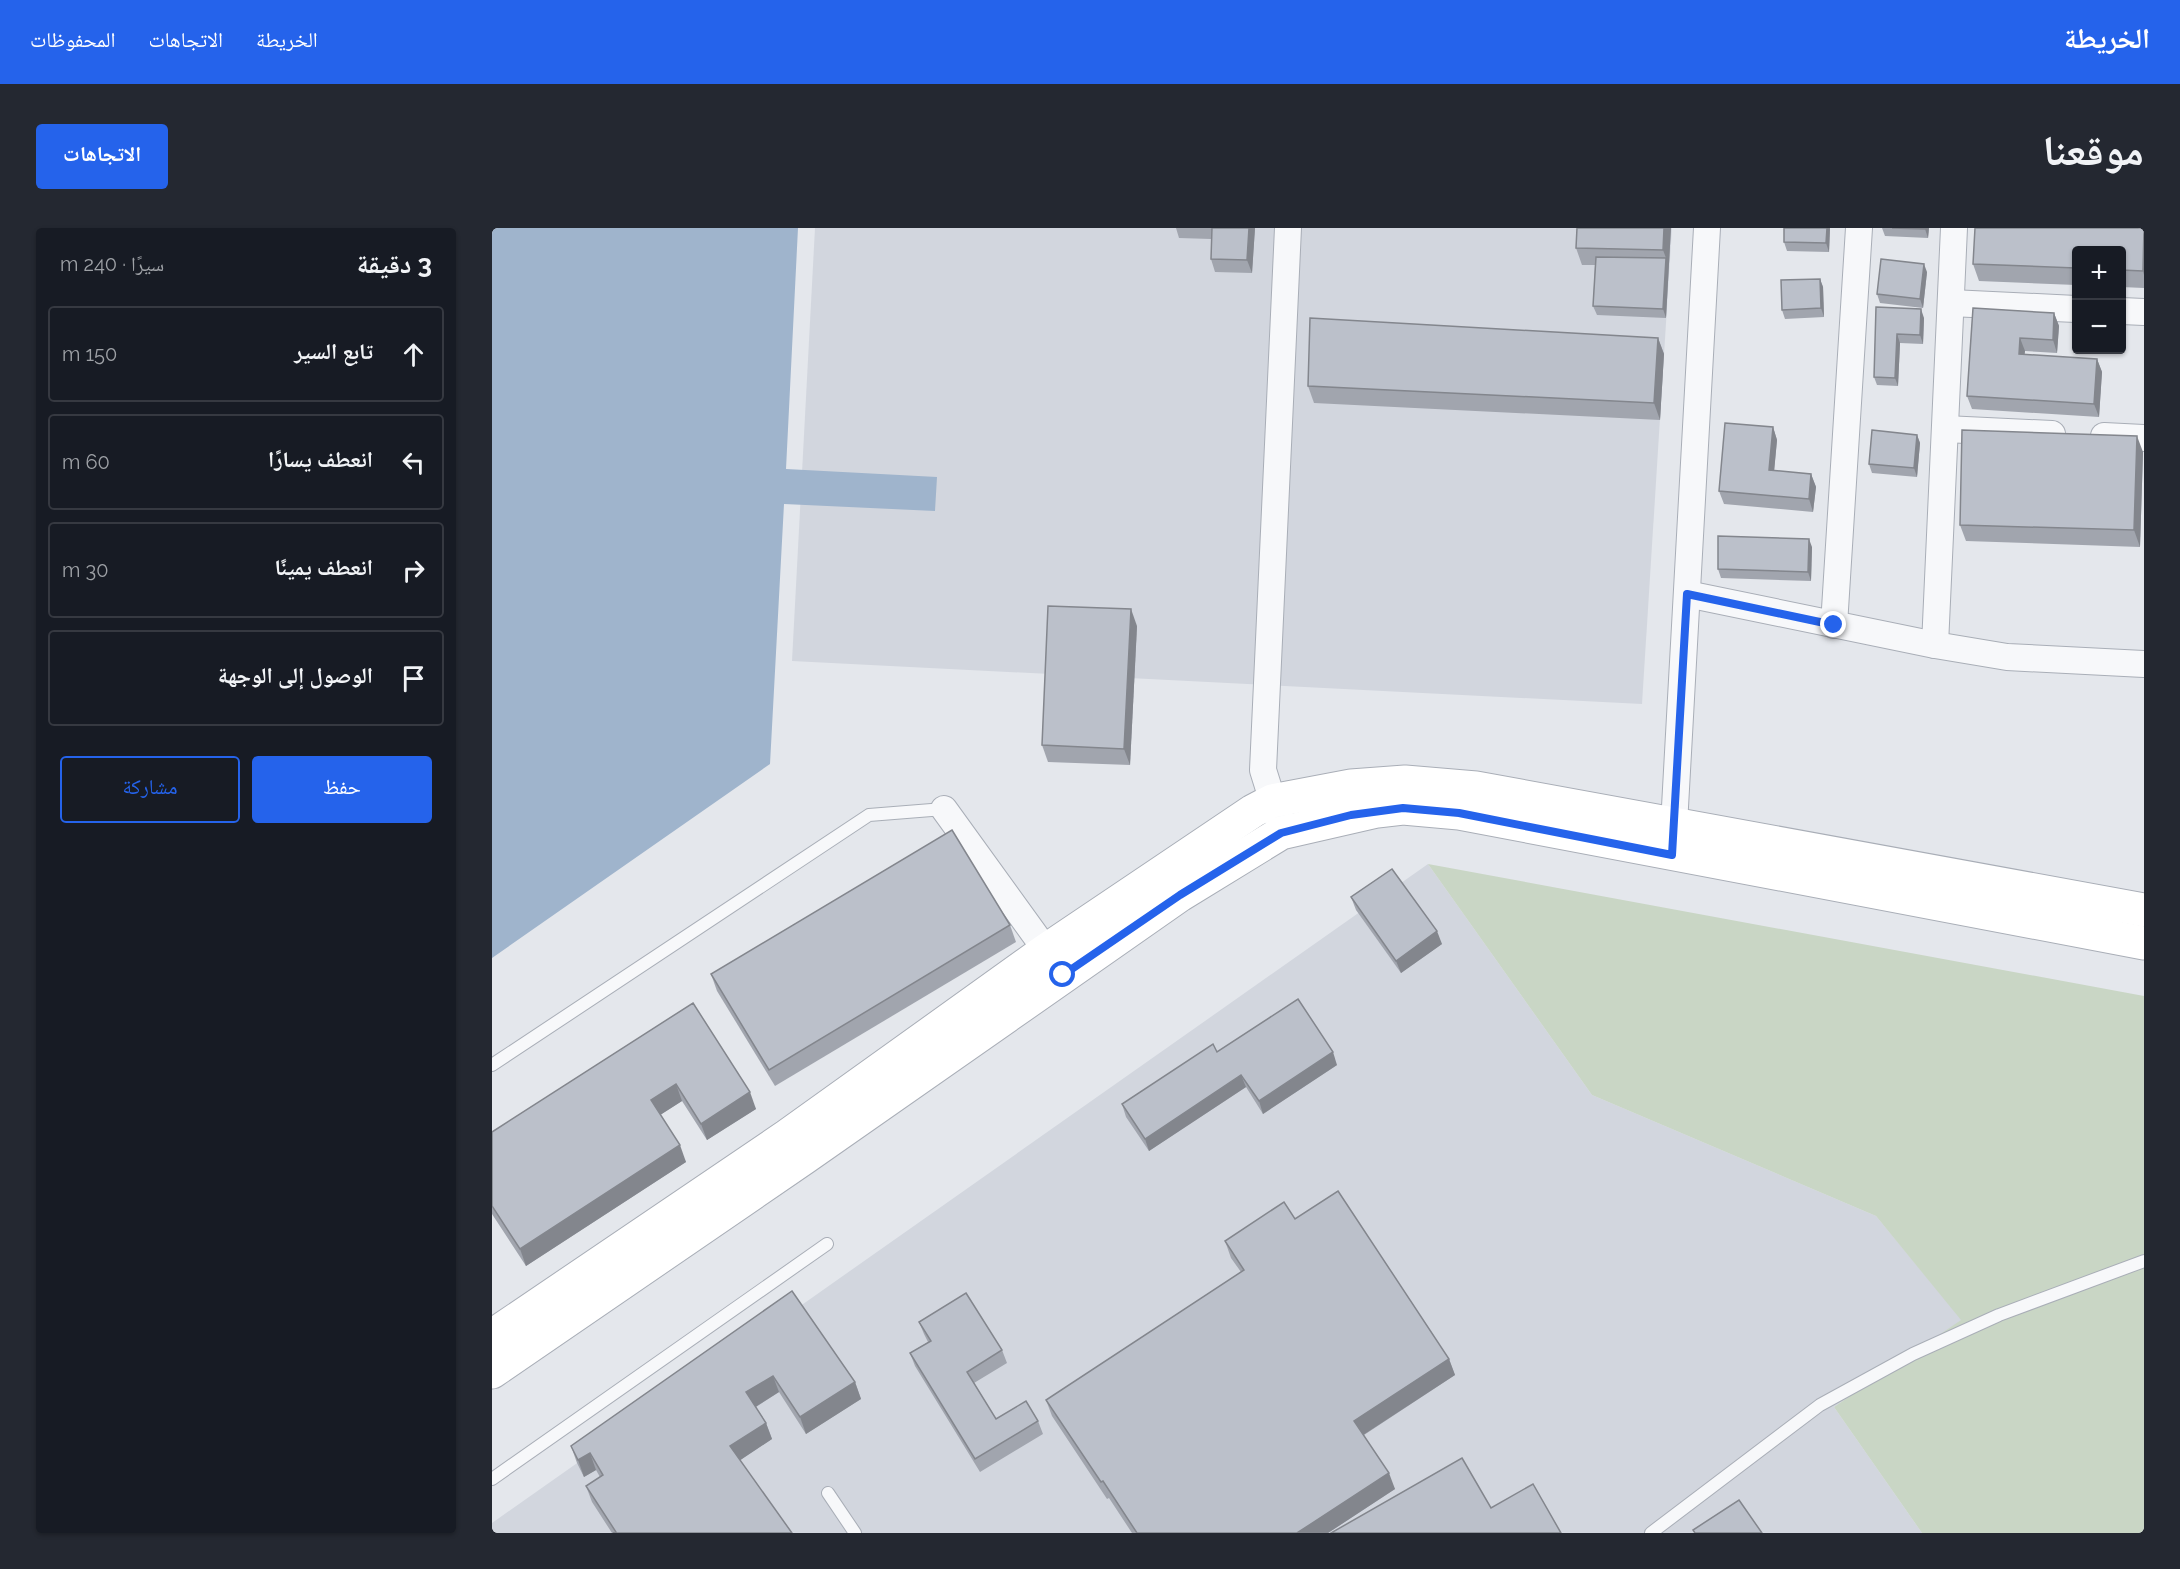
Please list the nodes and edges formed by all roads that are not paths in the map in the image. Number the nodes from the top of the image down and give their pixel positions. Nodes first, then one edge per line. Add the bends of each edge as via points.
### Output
1 (1288, 228) edge
2 (1707, 228) edge
3 (1859, 228) edge
4 (1954, 228) edge
5 (1951, 303) junction
6 (2072, 309) edge
7 (2126, 311) edge
8 (2144, 312) edge
9 (1945, 429) junction
10 (2144, 438) edge
11 (1687, 594) junction
12 (1834, 625) junction
13 (1935, 645) junction
14 (2144, 664) edge
15 (1272, 801) junction
16 (944, 809) joint
17 (1281, 833) junction
18 (1673, 840) junction
19 (2144, 910) edge
20 (2144, 943) edge
21 (1054, 963) junction
22 (492, 1065) edge
23 (795, 1147) junction
24 (827, 1244) dead end
25 (2144, 1261) edge
26 (533, 1306) junction
27 (549, 1334) junction
28 (492, 1336) edge
29 (492, 1372) edge
30 (492, 1479) edge
31 (828, 1493) dead end
32 (855, 1533) edge
33 (1651, 1533) edge

1 - 15 street via 1263,770
2 - 11 street
3 - 12 street
4 - 5 street
5 - 6 street
5 - 9 street
7 - 8 street
9 - 10 street
9 - 13 street
11 - 12 street
11 - 18 street
12 - 13 street
13 - 14 street via 2007,657
15 - 17 street
15 - 18 street via 1351,786 1405,782 1476,788
15 - 21 street via 1233,824
16 - 21 street
16 - 22 lane via 869,815
17 - 18 street via 1351,815 1403,808
17 - 21 street via 1180,895
18 - 19 street
18 - 20 street
21 - 23 street
23 - 26 street
23 - 27 street
24 - 30 lane
25 - 33 lane via 1999,1315 1913,1354 1820,1405
26 - 27 street
26 - 28 street
27 - 29 street
31 - 32 lane

